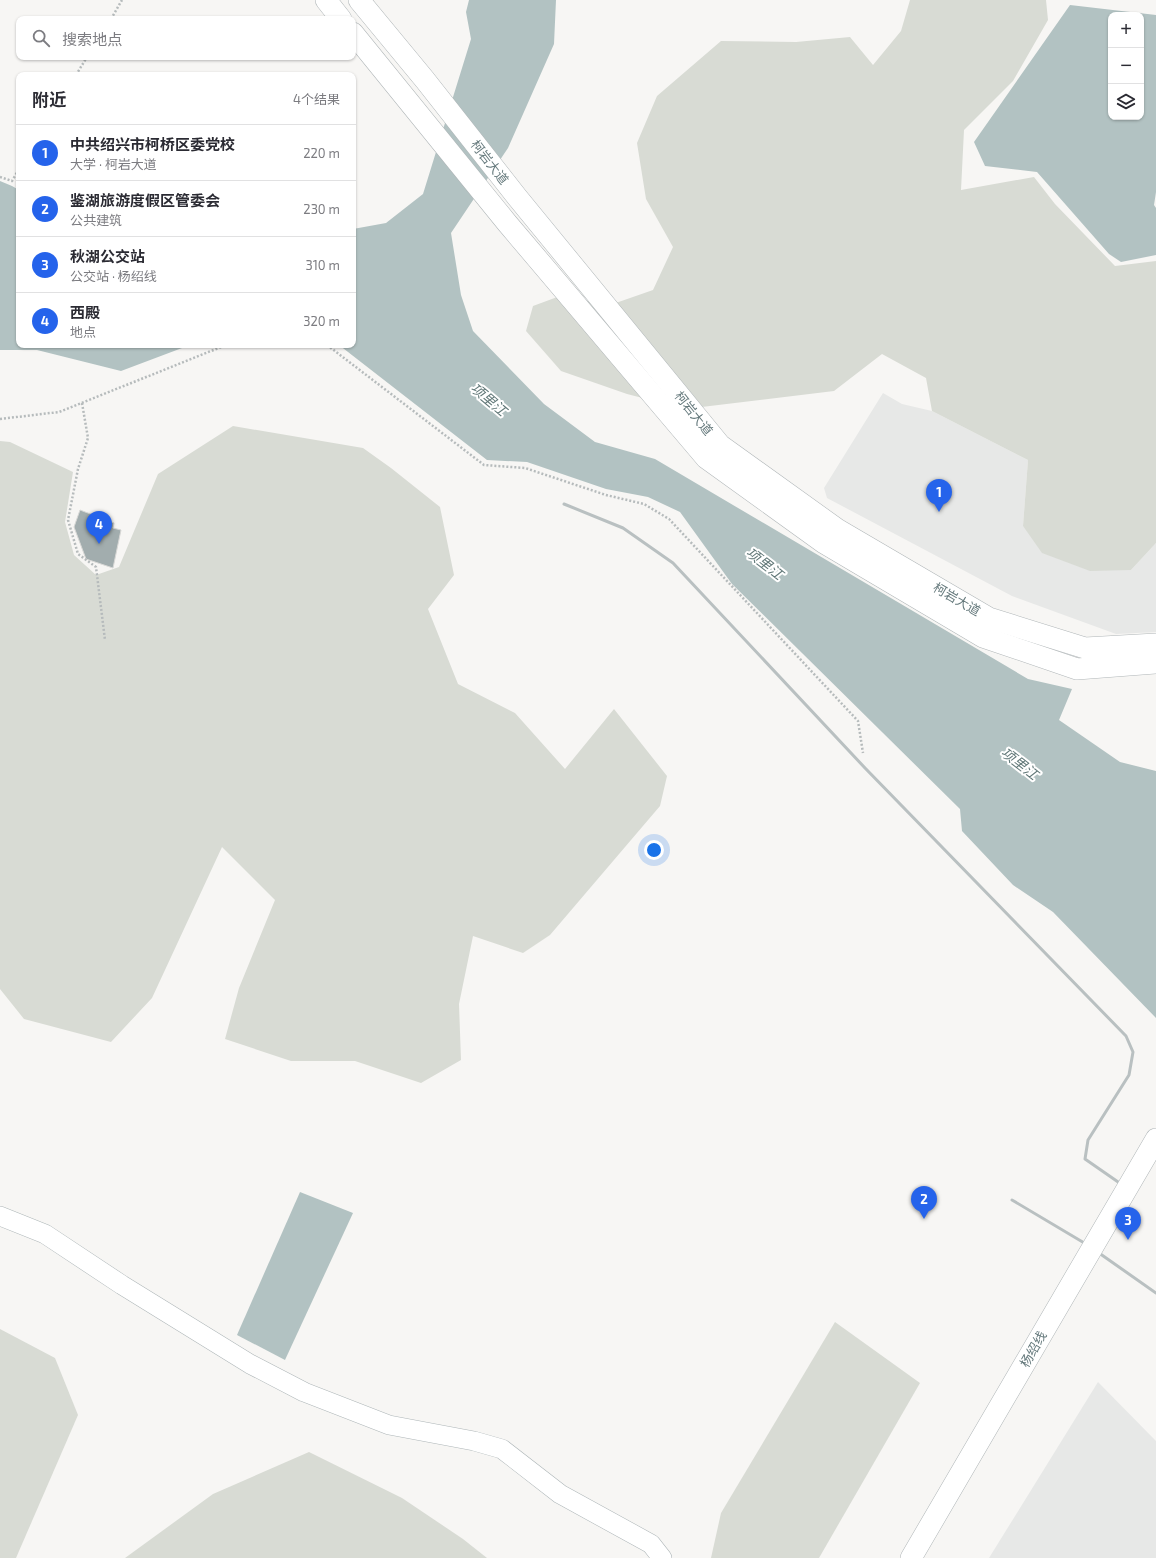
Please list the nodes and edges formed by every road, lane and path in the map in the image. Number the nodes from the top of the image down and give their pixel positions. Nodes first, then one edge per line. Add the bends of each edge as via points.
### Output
1 (122, 0) edge
2 (326, 0) edge
3 (359, 0) edge
4 (113, 16) edge
5 (339, 16) edge
6 (356, 37) edge
7 (85, 60) edge
8 (78, 72) edge
9 (16, 174) edge
10 (0, 177) edge
11 (219, 348) edge
12 (82, 404) junction
13 (0, 419) edge
14 (564, 504) dead end
15 (105, 640) dead end
16 (1156, 644) edge
17 (1156, 663) edge
18 (1156, 1139) edge
19 (1127, 1189) junction
20 (1012, 1200) dead end
21 (0, 1216) edge
22 (1092, 1248) junction
23 (1156, 1293) edge
24 (662, 1558) edge
25 (911, 1558) edge

1 - 4 path
2 - 5 main road
3 - 16 main road, 柯岩大道 via 720,445 837,529 989,618 1085,648
6 - 17 main road, 柯岩大道 via 507,223 706,458 824,543 983,637 1077,669
7 - 8 path
9 - 10 path via 12,181
11 - 12 path
12 - 13 path via 59,412
12 - 15 path via 88,438 78,469 68,520 78,554 96,567
14 - 19 lane via 623,528 673,563 865,768 1126,1036 1133,1052 1129,1075 1088,1140 1085,1159
18 - 19 main road, 杨绍线
19 - 22 main road, 杨绍线
20 - 22 lane
21 - 24 street via 45,1234 243,1360 304,1392 389,1425 474,1441 502,1449 560,1494 651,1544
22 - 23 lane
22 - 25 main road, 杨绍线

